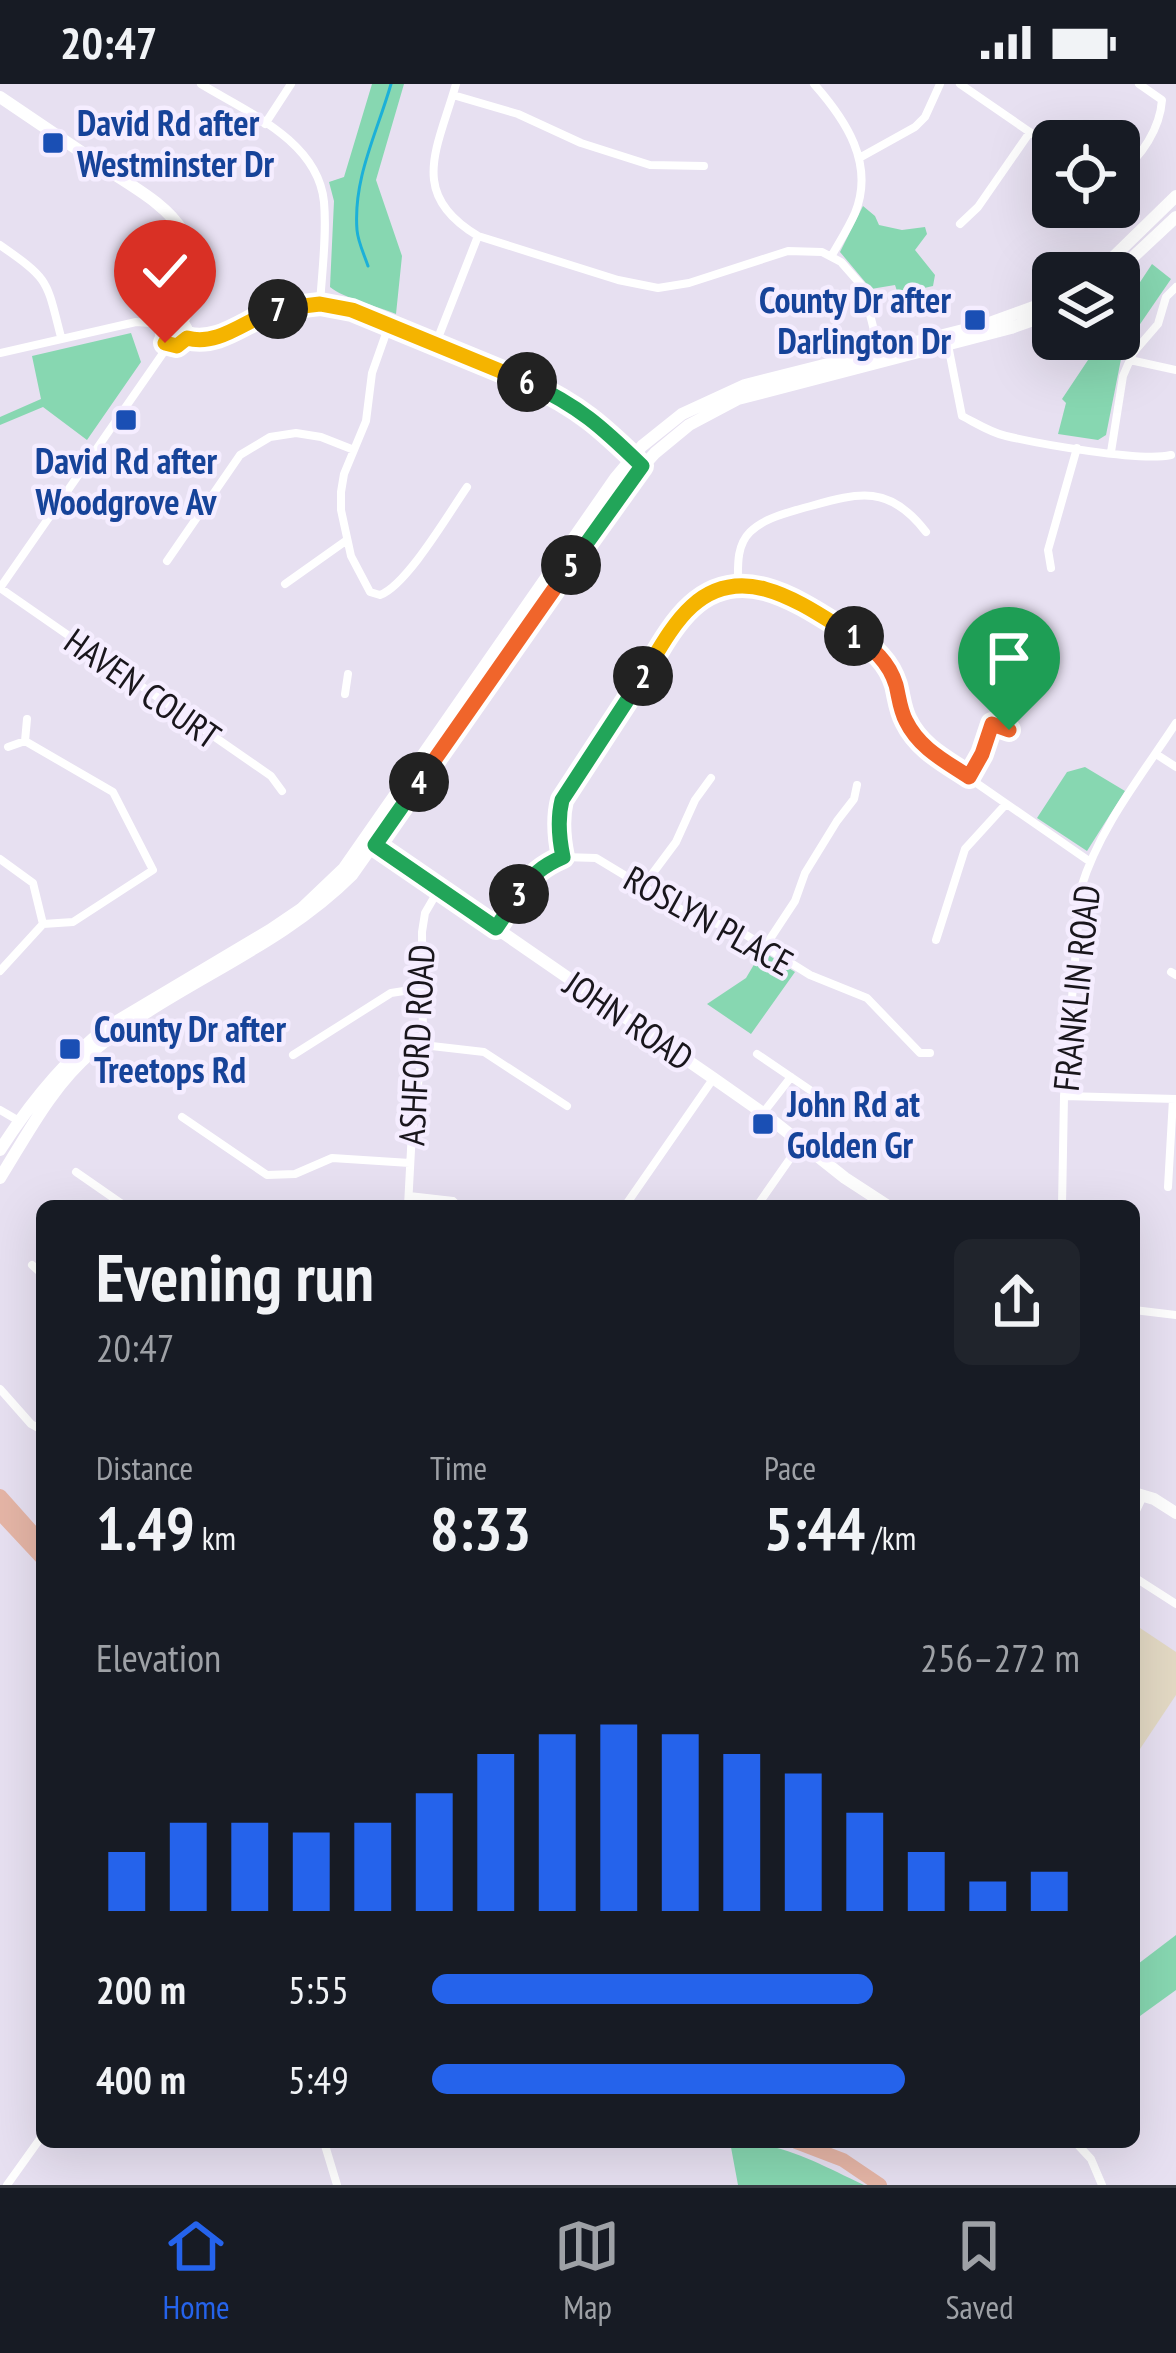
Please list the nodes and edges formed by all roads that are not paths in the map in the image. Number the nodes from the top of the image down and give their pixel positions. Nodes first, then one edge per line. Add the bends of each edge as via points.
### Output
1 (201, 84) edge
2 (291, 84) edge
3 (456, 84) edge
4 (814, 84) edge
5 (940, 84) edge
6 (960, 84) edge
7 (1139, 84) edge
8 (453, 95) junction
9 (0, 97) edge
10 (266, 124) junction
11 (1030, 131) joint
12 (1140, 153) edge
13 (861, 157) junction
14 (704, 166) dead end
15 (1176, 196) edge
16 (1176, 217) edge
17 (960, 224) dead end
18 (478, 236) junction
19 (0, 245) edge
20 (1119, 252) edge
21 (1138, 252) edge
22 (832, 255) junction
23 (1176, 286) edge
24 (320, 304) junction
25 (1032, 308) edge
26 (1032, 320) edge
27 (164, 324) junction
28 (389, 324) junction
29 (184, 330) junction
30 (61, 337) junction
31 (436, 343) junction
32 (947, 343) junction
33 (168, 346) junction
34 (1140, 347) edge
35 (0, 352) edge
36 (880, 355) junction
37 (1130, 360) joint
38 (1176, 370) edge
39 (1077, 448) junction
40 (354, 450) junction
41 (1112, 452) junction
42 (1171, 455) dead end
43 (637, 461) junction
44 (467, 487) dead end
45 (926, 532) dead end
46 (347, 540) junction
47 (167, 561) dead end
48 (1051, 568) dead end
49 (285, 584) dead end
50 (738, 585) junction
51 (0, 588) edge
52 (348, 674) dead end
53 (345, 694) dead end
54 (997, 710) dead end
55 (27, 719) dead end
56 (1176, 723) edge
57 (992, 724) junction
58 (1009, 730) dead end
59 (25, 741) junction
60 (8, 748) dead end
61 (1156, 754) junction
62 (1176, 767) edge
63 (969, 777) junction
64 (711, 778) dead end
65 (857, 785) dead end
66 (282, 791) dead end
67 (1006, 803) junction
68 (371, 842) junction
69 (563, 857) junction
70 (0, 859) edge
71 (1089, 861) junction
72 (644, 885) junction
73 (440, 889) junction
74 (43, 924) junction
75 (496, 928) junction
76 (937, 940) dead end
77 (764, 948) junction
78 (0, 970) edge
79 (423, 988) junction
80 (423, 1045) junction
81 (930, 1053) dead end
82 (757, 1054) dead end
83 (292, 1055) dead end
84 (790, 1077) junction
85 (713, 1078) junction
86 (810, 1090) dead end
87 (1064, 1096) junction
88 (1175, 1099) edge
89 (567, 1106) dead end
90 (0, 1110) edge
91 (41, 1111) junction
92 (763, 1113) junction
93 (182, 1117) dead end
94 (19, 1121) junction
95 (801, 1143) junction
96 (6, 1153) edge
97 (410, 1163) junction
98 (76, 1172) dead end
99 (0, 1178) edge
100 (1168, 1187) dead end
101 (116, 1200) edge
102 (409, 1200) edge
103 (630, 1200) edge
104 (761, 1200) edge
105 (879, 1200) edge
106 (1062, 1200) edge
107 (32, 1265) dead end
108 (36, 1269) edge
109 (1140, 1311) edge
110 (1176, 1315) edge
111 (0, 1389) edge
112 (36, 1427) edge
113 (1140, 1495) edge
114 (0, 1496) edge
115 (1176, 1513) edge
116 (0, 1514) edge
117 (36, 1536) edge
118 (36, 1552) edge
119 (1140, 1581) edge
120 (1176, 1604) edge
121 (36, 2144) edge
122 (326, 2148) edge
123 (812, 2148) edge
124 (835, 2148) edge
125 (1081, 2148) edge
126 (7, 2185) edge
127 (338, 2185) edge
128 (880, 2185) edge
129 (892, 2185) edge
130 (1102, 2185) edge

1 - 10 street
2 - 10 street
3 - 8 street
4 - 13 street
5 - 13 street via 915,128
6 - 11 street
7 - 12 street via 1162,100
8 - 14 street via 650,165
8 - 18 street via 432,173 442,208
9 - 29 main road via 179,226 194,263
10 - 24 street via 306,157 319,181
11 - 17 street
13 - 22 street via 856,211
15 - 20 main road
16 - 21 main road
18 - 22 street via 658,288 788,251
18 - 31 street
19 - 30 street via 47,282
22 - 36 street via 863,287
23 - 34 street
24 - 28 main road
24 - 29 main road via 274,310 215,339
25 - 36 main road
26 - 32 main road
27 - 29 main road
27 - 30 street
27 - 33 main road via 160,336
28 - 31 main road
28 - 40 street
29 - 33 main road via 181,345
30 - 35 street
31 - 43 main road via 566,400
32 - 36 main road
32 - 39 street via 962,416 1001,436
33 - 51 street
36 - 43 main road via 712,399 659,430
37 - 38 street
37 - 41 street
39 - 41 street
39 - 48 street via 1048,550
40 - 46 street via 340,493
40 - 47 street via 296,433 269,437 240,455
41 - 42 street
43 - 68 main road
44 - 46 street via 380,596 360,576
45 - 50 street via 910,511 878,496 774,517 748,533
46 - 49 street
50 - 63 street via 770,588 871,647 923,746
50 - 69 street via 692,605 569,787 559,813
51 - 66 street, HAVEN COURT
52 - 53 street
54 - 57 street
55 - 59 street
56 - 61 street, FRANKLIN ROAD
57 - 58 street
57 - 63 street
59 - 60 street
59 - 74 street via 112,792 153,870 73,922
61 - 62 street
61 - 71 street, FRANKLIN ROAD
63 - 67 street
64 - 72 street
65 - 77 street
67 - 71 street
67 - 76 street via 965,848
68 - 73 main road, JOHN ROAD
68 - 91 main road via 352,875 307,916 91,1053
68 - 94 main road via 301,909 83,1046
69 - 72 street, ROSLYN PLACE via 596,858
69 - 75 street via 532,875
70 - 74 street via 33,883
71 - 87 street, FRANKLIN ROAD
72 - 77 street, ROSLYN PLACE
73 - 75 main road, JOHN ROAD
73 - 79 street, ASHFORD ROAD via 423,923
74 - 78 street
75 - 85 main road, JOHN ROAD
77 - 81 street, ROSLYN PLACE via 867,998 920,1053
79 - 80 street, ASHFORD ROAD
79 - 83 street via 391,993
80 - 89 street via 484,1052
80 - 97 street, ASHFORD ROAD
82 - 84 street
84 - 86 street
84 - 92 street
85 - 92 main road, JOHN ROAD
85 - 103 street
87 - 88 street
87 - 106 street, FRANKLIN ROAD
88 - 100 street
90 - 94 street
91 - 94 street
91 - 96 main road
92 - 95 main road, JOHN ROAD
93 - 97 street via 267,1175 295,1174 332,1158
94 - 96 main road
95 - 104 street
95 - 105 main road, JOHN ROAD
96 - 99 main road
97 - 102 street, ASHFORD ROAD
98 - 101 street
107 - 108 street
109 - 110 street
111 - 112 street
113 - 115 main road
114 - 117 main road
116 - 118 main road
119 - 120 street
121 - 126 street
122 - 127 street
123 - 128 main road
124 - 129 main road
125 - 130 street

